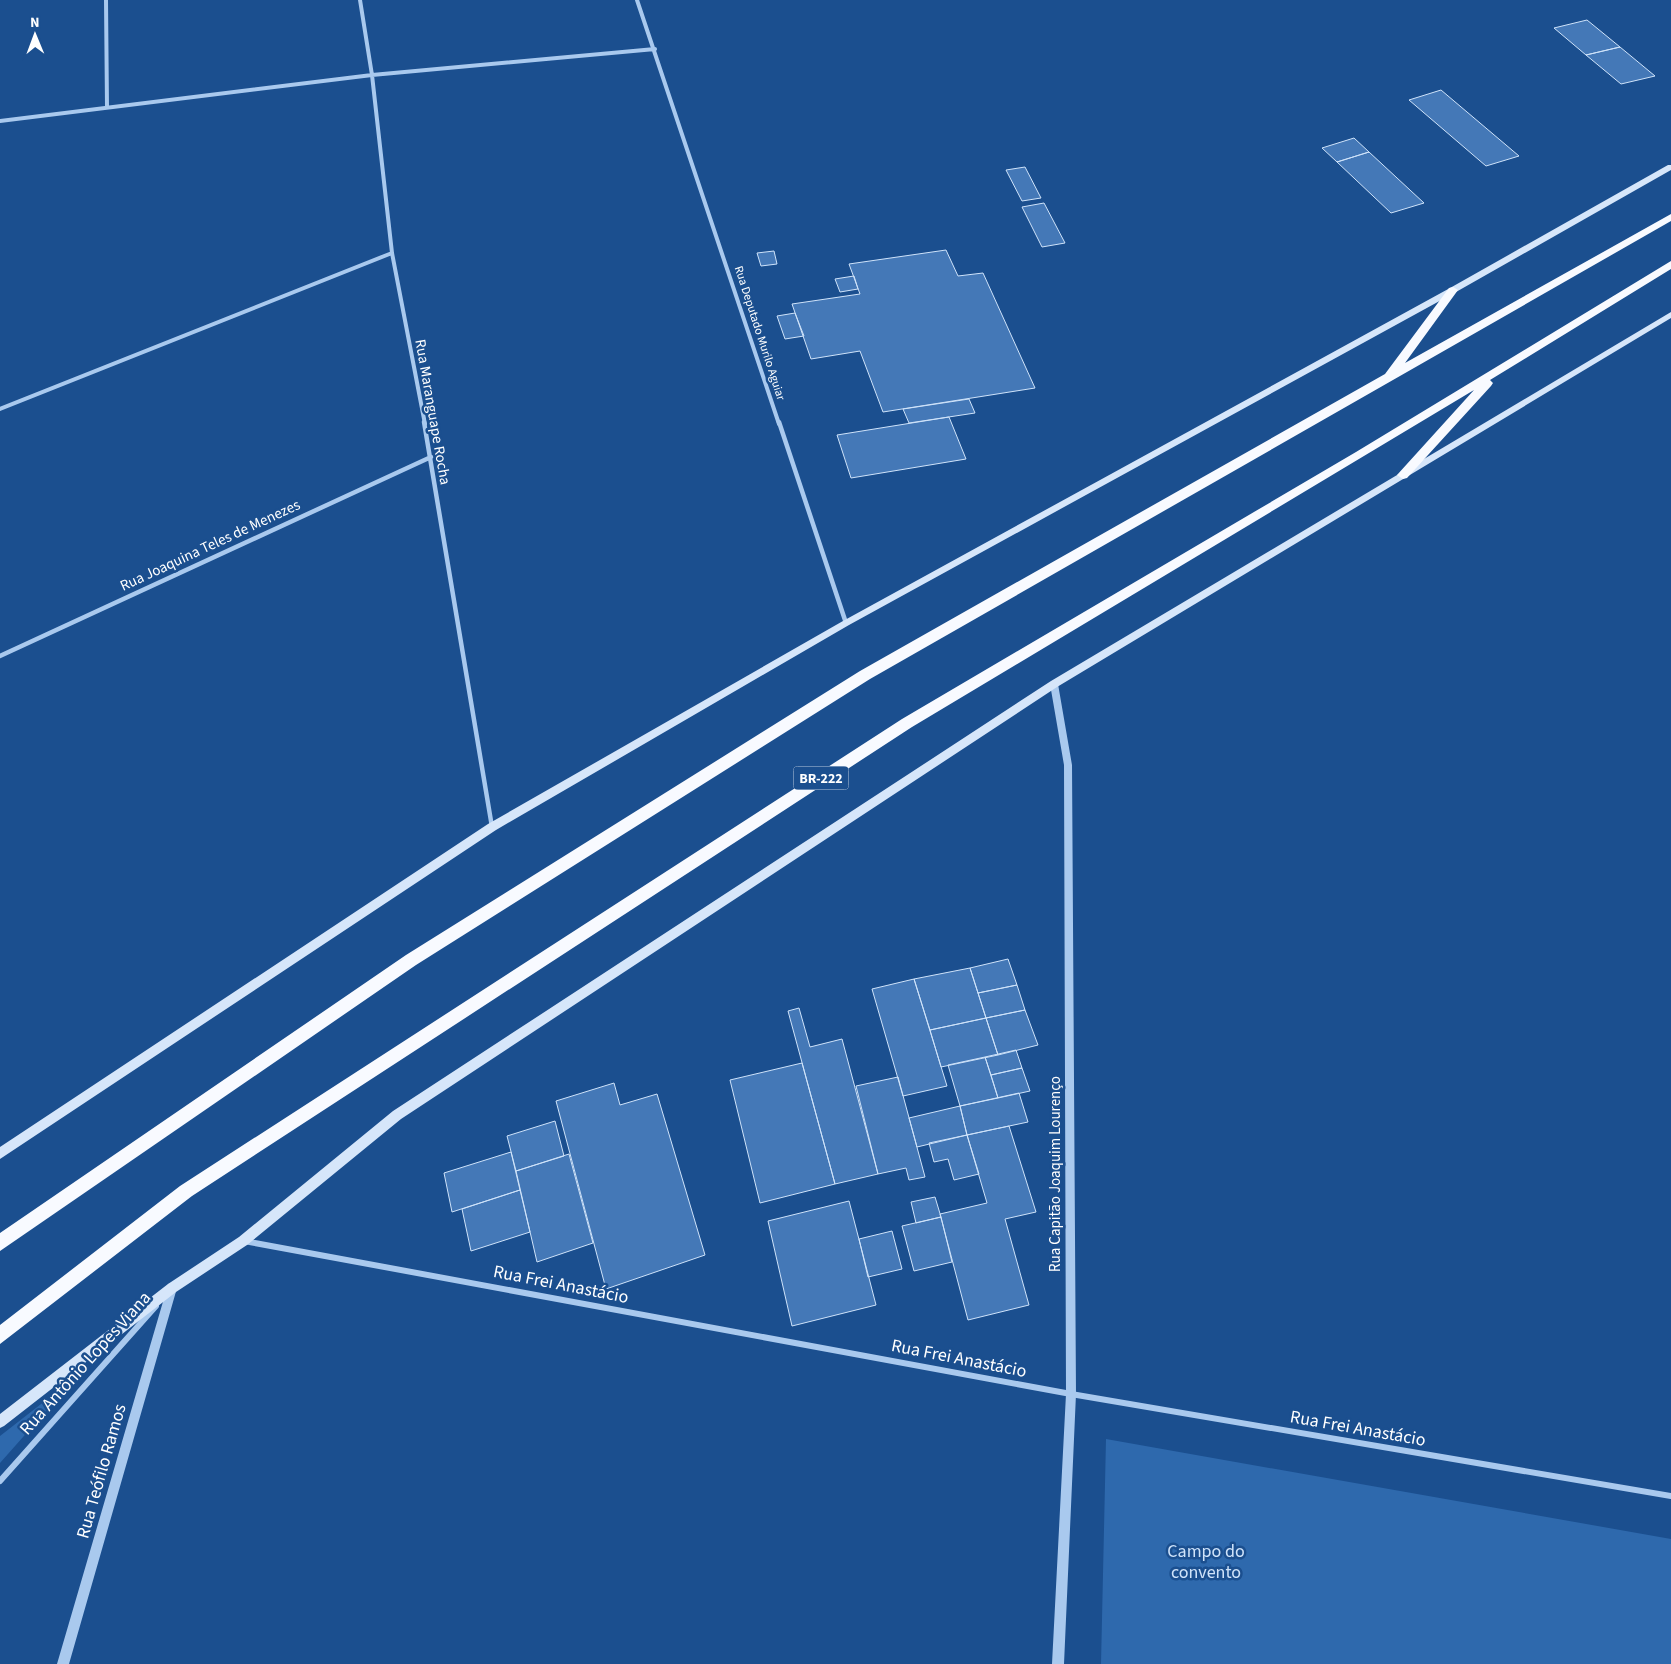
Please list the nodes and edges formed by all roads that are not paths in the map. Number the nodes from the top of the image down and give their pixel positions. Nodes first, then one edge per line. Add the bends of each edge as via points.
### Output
1 (106, 0) edge
2 (360, 0) edge
3 (638, 0) edge
4 (655, 49) junction
5 (372, 75) junction
6 (107, 107) junction
7 (0, 121) edge
8 (1671, 167) edge
9 (1671, 217) edge
10 (392, 253) junction
11 (1671, 264) edge
12 (1453, 290) junction
13 (1671, 315) edge
14 (1499, 370) junction
15 (1386, 380) junction
16 (0, 409) edge
17 (431, 457) junction
18 (1403, 475) junction
19 (846, 623) junction
20 (0, 656) edge
21 (1054, 684) junction
22 (492, 827) junction
23 (0, 1154) edge
24 (243, 1240) junction
25 (0, 1243) edge
26 (172, 1288) junction
27 (0, 1336) edge
28 (1071, 1394) junction
29 (0, 1422) edge
30 (0, 1481) edge
31 (1671, 1496) edge
32 (63, 1664) edge
33 (1058, 1664) edge

1 - 6 street
2 - 5 street, Rua Maranguape Rocha
3 - 4 street, Rua Deputado Murilo Aguiar
4 - 5 street
4 - 19 street, Rua Deputado Murilo Aguiar
5 - 6 street
5 - 10 street, Rua Maranguape Rocha
6 - 7 street
8 - 12 main road
9 - 15 highway
10 - 16 street
10 - 17 street, Rua Maranguape Rocha
11 - 14 highway, BR-222
12 - 15 highway
12 - 19 main road
13 - 18 main road
14 - 18 highway
14 - 27 highway, BR-222 via 898,728 186,1191
15 - 25 highway via 865,675 411,960
17 - 20 street, Rua Joaquina Teles de Menezes
17 - 22 street, Rua Maranguape Rocha
18 - 21 main road
19 - 22 main road
21 - 24 main road via 397,1115
21 - 28 street, Rua Capitão Joaquim Lourenço via 1068,765
22 - 23 main road
24 - 26 main road
24 - 28 street, Rua Frei Anastácio
26 - 29 main road
26 - 30 street, Rua Antônio Lopes Viana
26 - 32 street, Rua Teófilo Ramos
28 - 31 street, Rua Frei Anastácio
28 - 33 street, Rua Capitão Joaquim Lourenço

